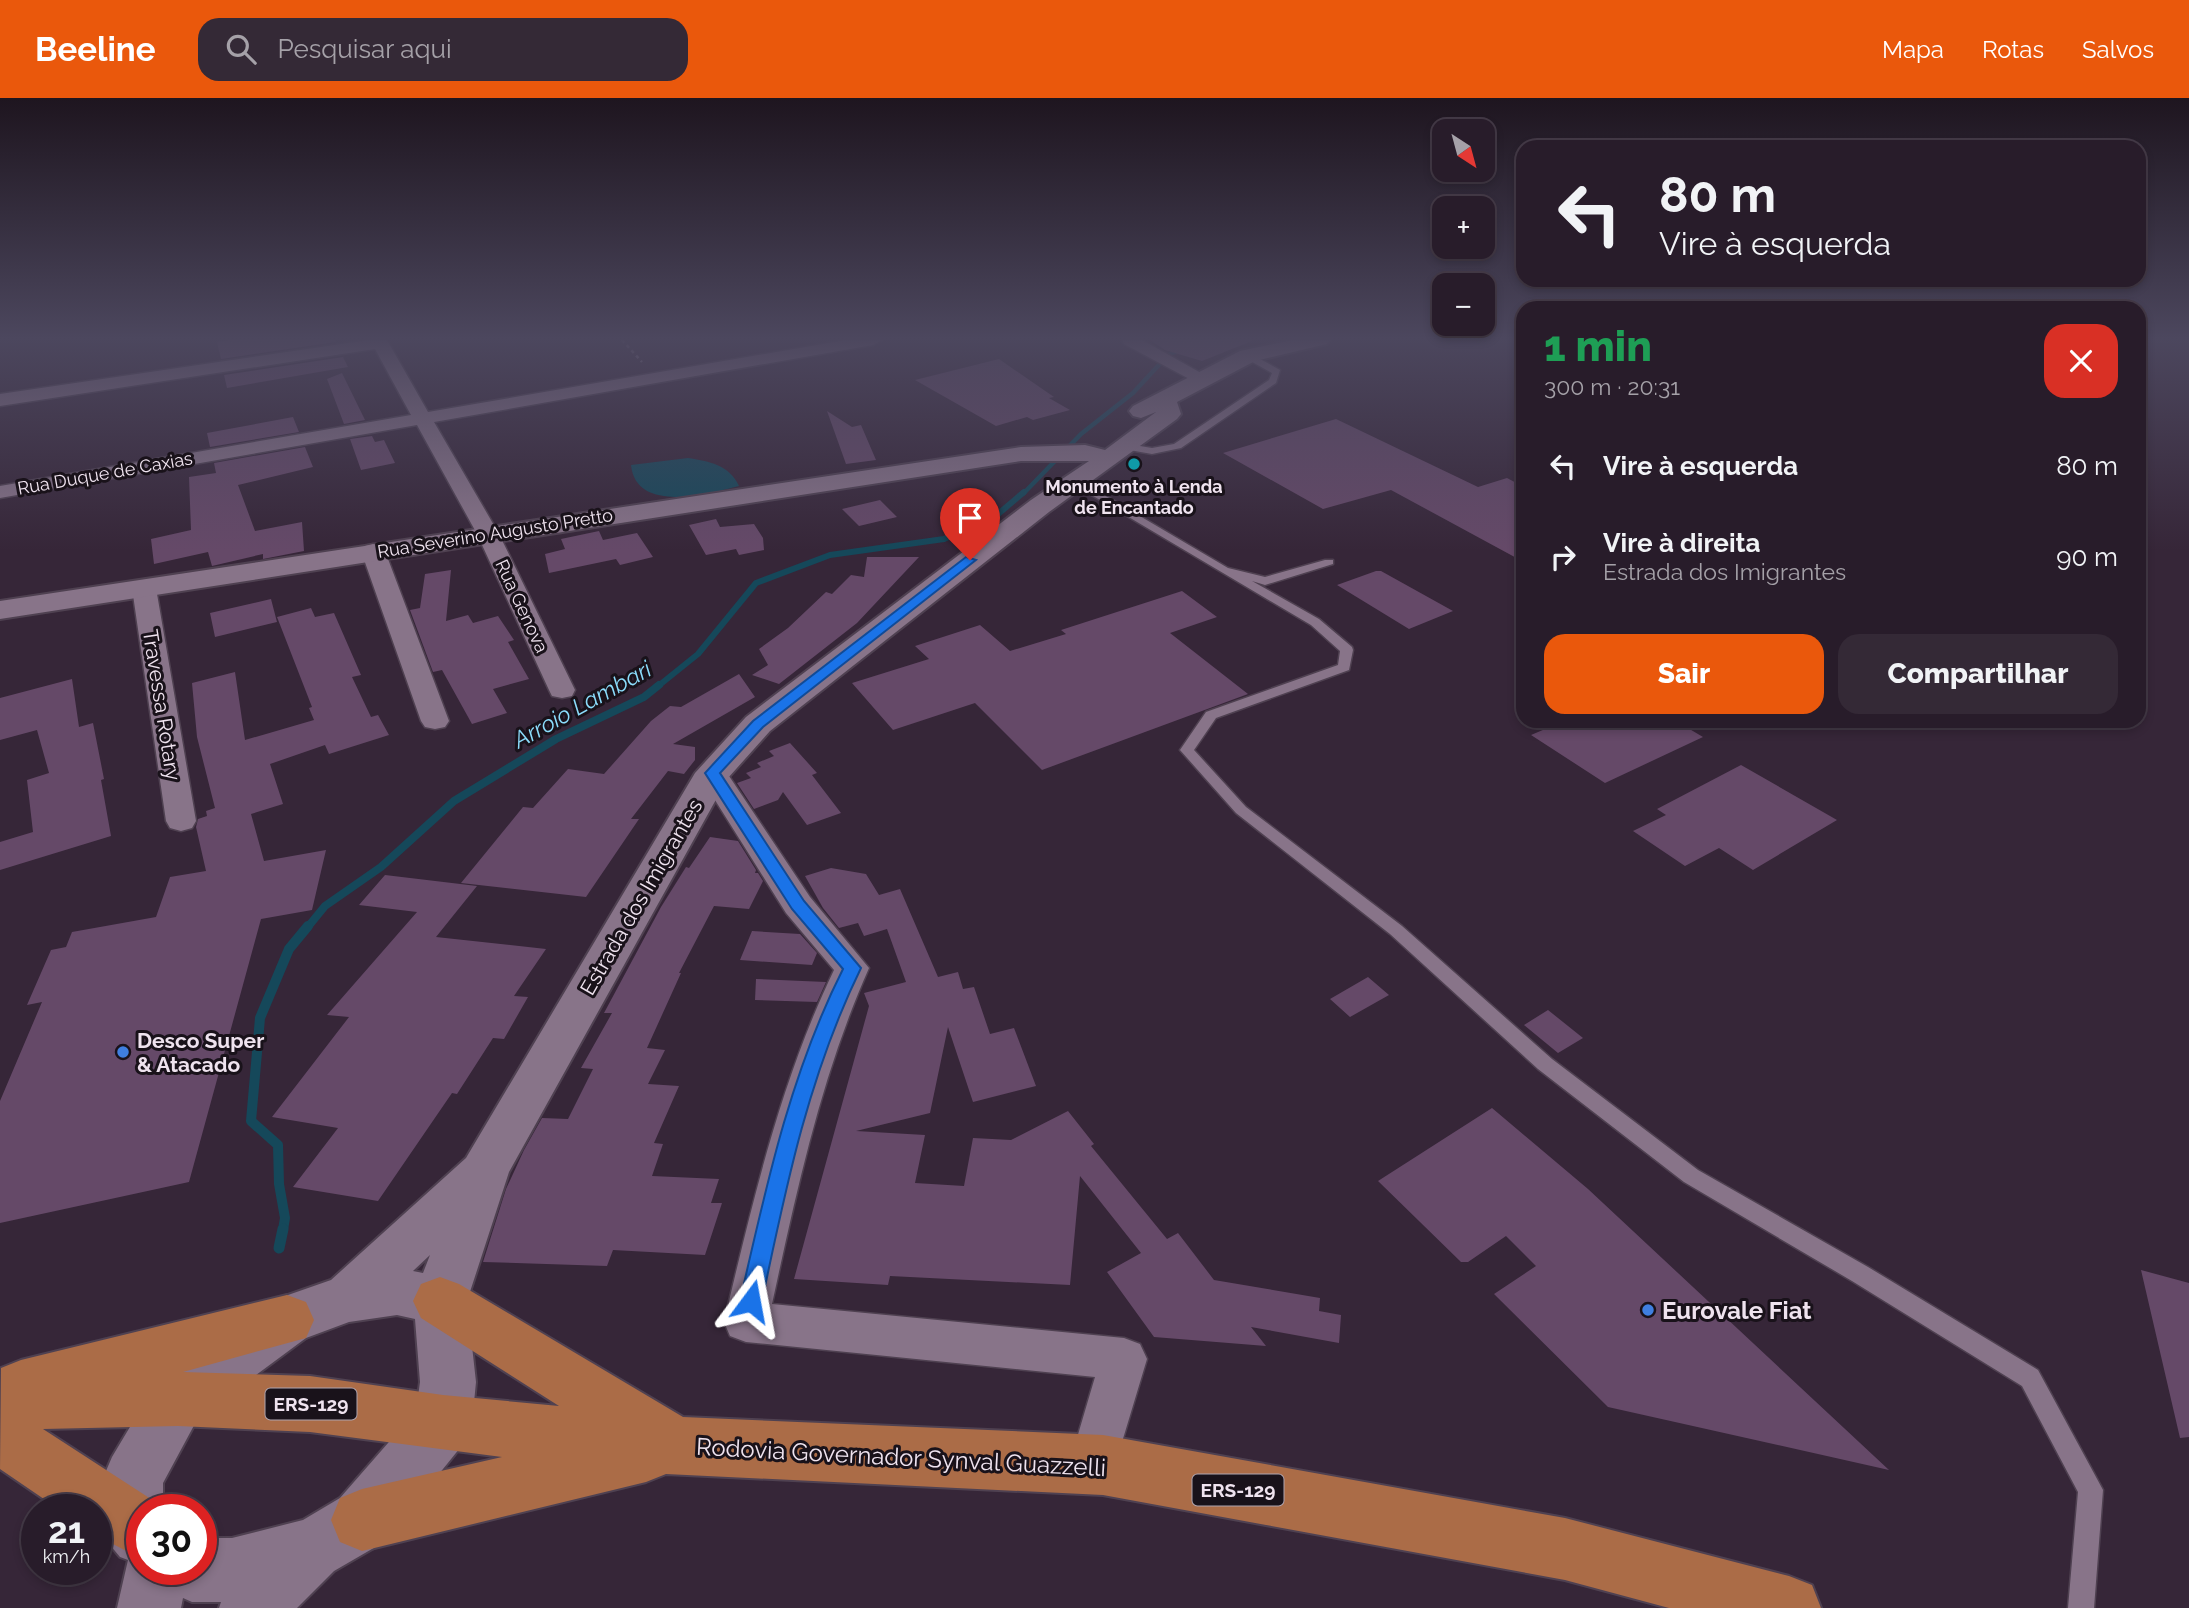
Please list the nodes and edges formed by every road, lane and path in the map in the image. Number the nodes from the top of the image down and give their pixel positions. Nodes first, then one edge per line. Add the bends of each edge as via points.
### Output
1 (418, 410) edge
2 (471, 410) edge
3 (1168, 410) edge
4 (1229, 410) edge
5 (423, 419) junction
6 (1074, 456) junction
7 (0, 492) edge
8 (488, 534) junction
9 (373, 551) junction
10 (1329, 562) dead end
11 (1224, 570) junction
12 (144, 588) junction
13 (0, 610) edge
14 (562, 690) dead end
15 (435, 721) dead end
16 (713, 773) junction
17 (181, 821) dead end
18 (485, 1169) junction
19 (349, 1298) junction
20 (440, 1301) junction
21 (287, 1320) junction
22 (0, 1393) edge
23 (445, 1395) junction
24 (178, 1399) junction
25 (0, 1403) edge
26 (0, 1435) edge
27 (677, 1446) junction
28 (1093, 1465) junction
29 (135, 1494) edge
30 (126, 1530) edge
31 (337, 1534) junction
32 (217, 1570) edge
33 (147, 1585) edge
34 (149, 1608) edge
35 (251, 1608) edge
36 (1789, 1608) edge
37 (2081, 1608) edge

1 - 5 street, Rua Genova
2 - 5 street, Rua Duque de Caxias
3 - 6 street, Estrada dos Imigrantes via 1169,414
4 - 6 lane via 1177,446
5 - 7 street, Rua Duque de Caxias
5 - 8 street, Rua Genova
6 - 8 street, Rua Severino Augusto Pretto via 990,459
6 - 11 lane
6 - 16 street, Estrada dos Imigrantes via 1040,506 758,724
8 - 9 street, Rua Severino Augusto Pretto
8 - 14 street, Rua Genova
9 - 12 street, Rua Severino Augusto Pretto
9 - 15 street
10 - 11 lane via 1265,581
11 - 37 lane via 1315,622 1347,650 1345,667 1211,715 1187,750 1241,810 1396,930 1545,1064 1691,1176 2031,1378 2091,1490
12 - 13 street, Rua Severino Augusto Pretto
12 - 17 street, Travessa Rotary
16 - 18 street, Estrada dos Imigrantes
16 - 28 street via 798,905 852,968 801,1092 746,1322 1124,1359
18 - 19 street, Estrada dos Imigrantes
18 - 20 street, Estrada dos Imigrantes
19 - 20 street via 397,1291
19 - 21 street, Estrada dos Imigrantes
20 - 23 street
20 - 27 main road
21 - 22 main road
21 - 24 street, Estrada dos Imigrantes
23 - 24 main road, Rodovia Governador Synval Guazzelli / ERS-129 via 310,1404
23 - 27 main road, Rodovia Governador Synval Guazzelli / ERS-129
23 - 31 street
24 - 25 main road, Rodovia Governador Synval Guazzelli / ERS-129
24 - 29 street via 133,1478
26 - 30 main road
27 - 28 main road, Rodovia Governador Synval Guazzelli / ERS-129
27 - 31 main road
28 - 36 main road, Rodovia Governador Synval Guazzelli / ERS-129 via 1565,1549
31 - 32 street via 232,1570
31 - 35 street
33 - 34 street

